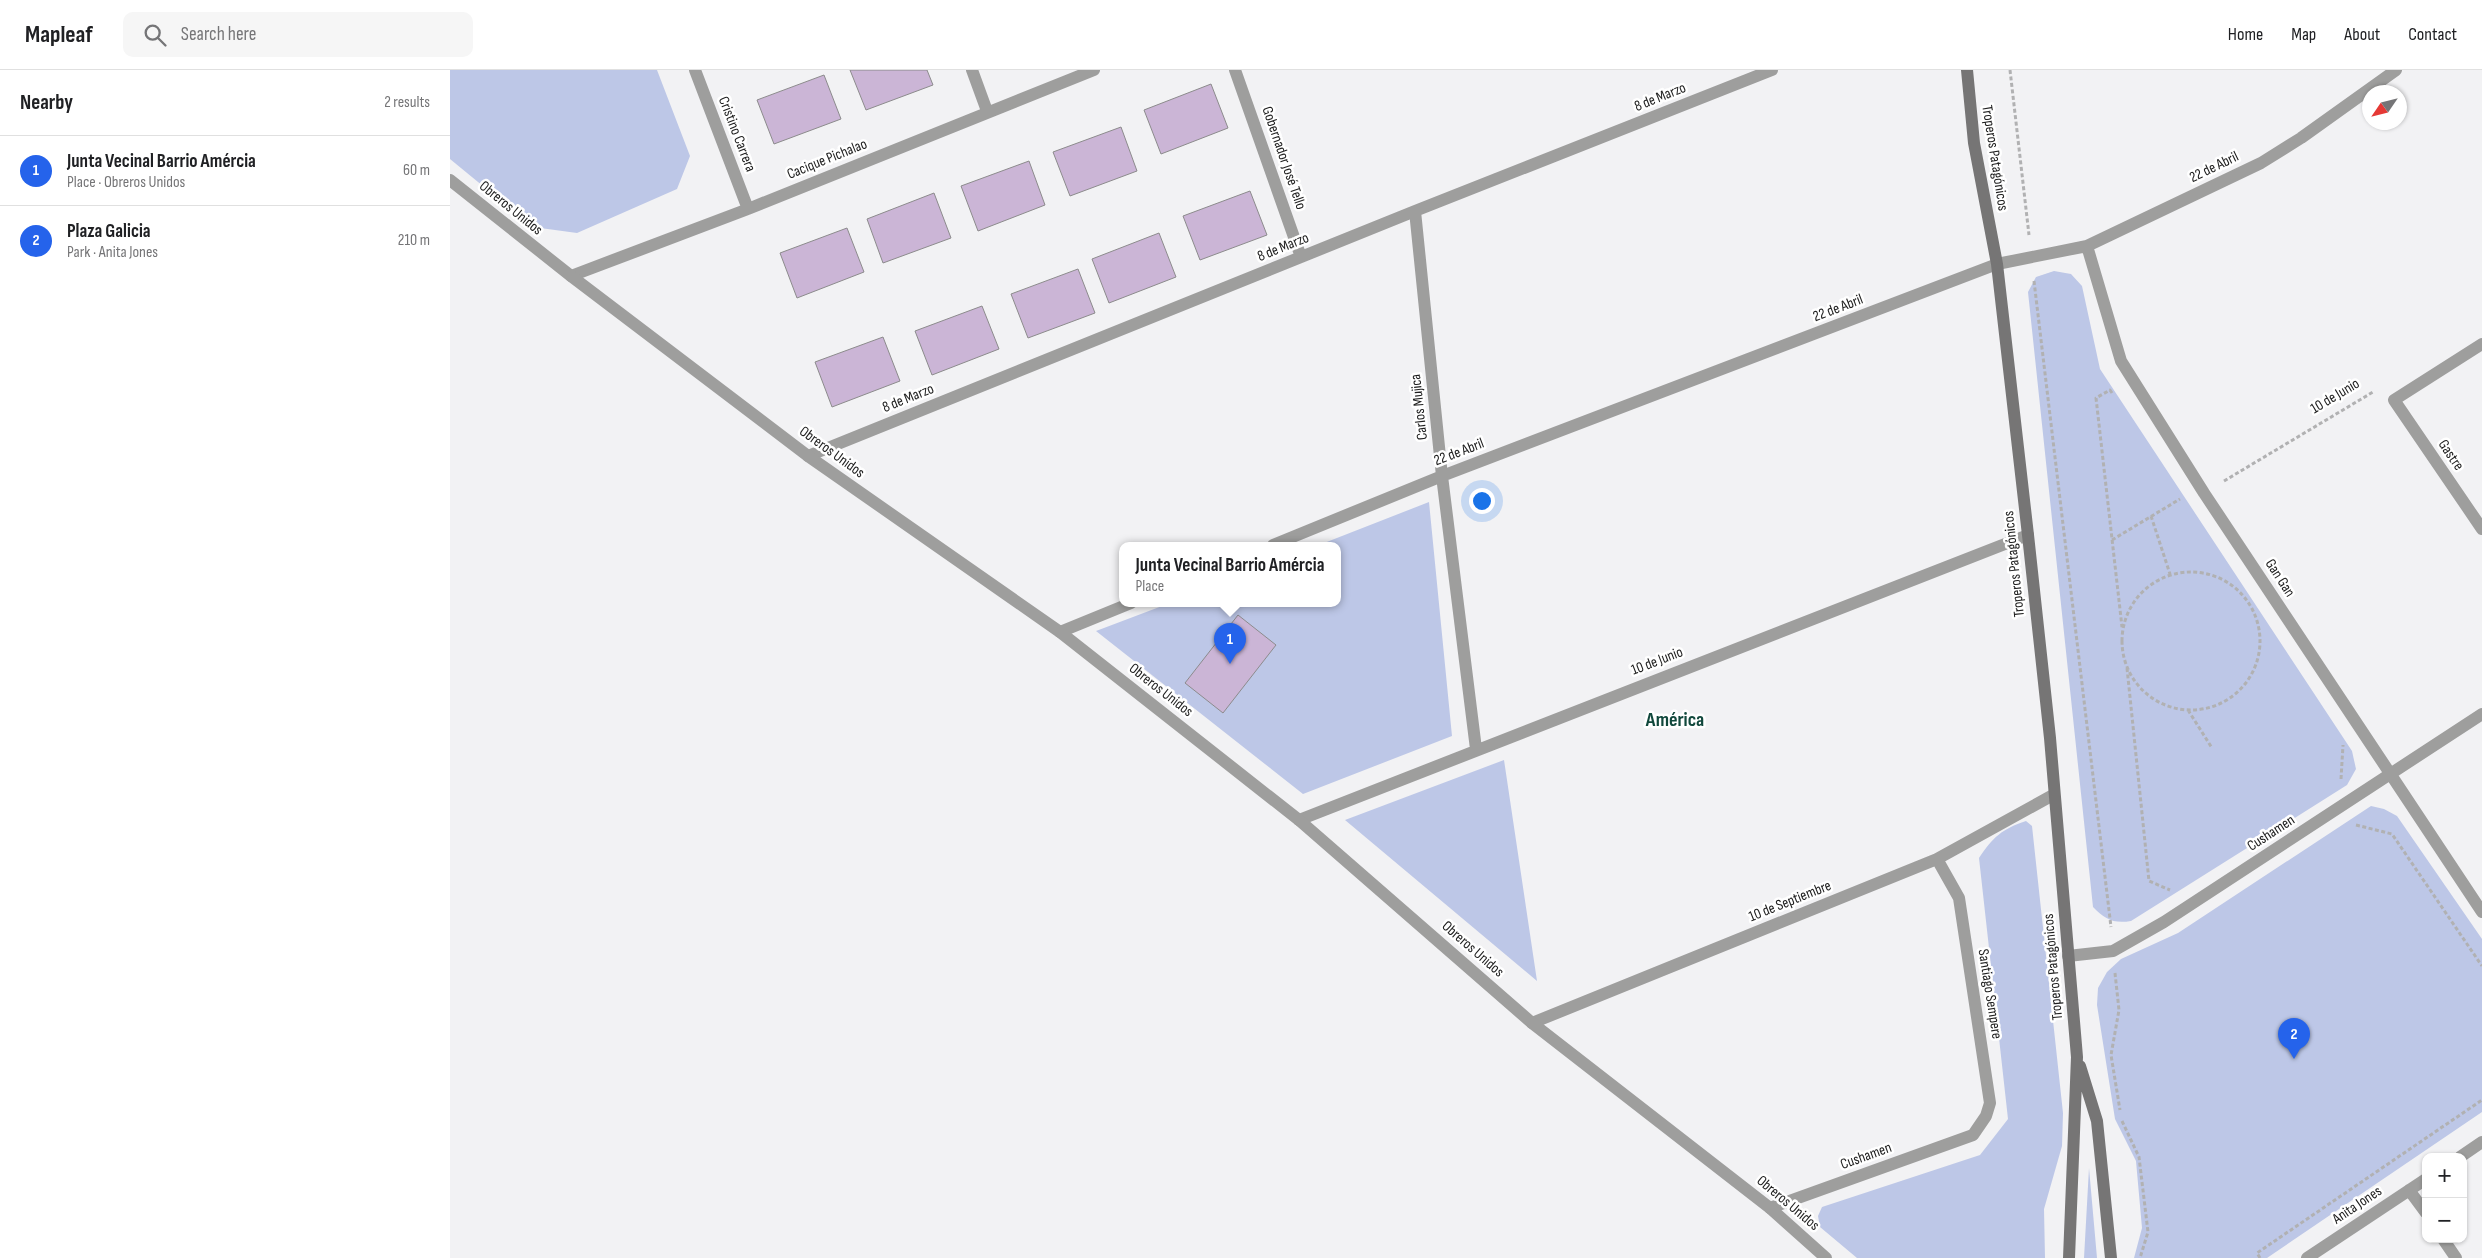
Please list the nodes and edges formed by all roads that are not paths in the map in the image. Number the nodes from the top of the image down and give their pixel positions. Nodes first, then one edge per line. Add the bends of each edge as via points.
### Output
1 (696, 70) edge
2 (972, 70) edge
3 (1094, 70) edge
4 (1236, 70) edge
5 (1772, 70) edge
6 (1966, 70) edge
7 (2396, 70) edge
8 (987, 111) junction
9 (450, 180) edge
10 (748, 209) junction
11 (1415, 211) junction
12 (2087, 246) junction
13 (1301, 257) junction
14 (1997, 264) junction
15 (571, 276) junction
16 (2482, 344) edge
17 (808, 456) junction
18 (1442, 476) junction
19 (2482, 529) edge
20 (2028, 535) junction
21 (1280, 542) edge
22 (1121, 607) edge
23 (1060, 632) junction
24 (2482, 714) edge
25 (1476, 749) junction
26 (2391, 775) junction
27 (2054, 795) junction
28 (1299, 820) junction
29 (1937, 859) junction
30 (2482, 912) edge
31 (2068, 956) junction
32 (1532, 1023) junction
33 (2077, 1057) junction
34 (1973, 1135) joint
35 (2482, 1142) edge
36 (2466, 1153) edge
37 (2422, 1182) edge
38 (2410, 1190) junction
39 (2422, 1207) edge
40 (1770, 1208) junction
41 (2447, 1243) edge
42 (1826, 1258) edge
43 (2069, 1258) edge
44 (2110, 1258) edge
45 (2307, 1258) edge
46 (2456, 1258) edge

1 - 10 street, Cristino Carrera
2 - 8 street
3 - 8 street, Cacique Pichalao
4 - 13 street, Gobernador José Tello
5 - 11 street, 8 de Marzo
6 - 14 main road, Troperos Patagónicos via 1974,142
7 - 12 street, 22 de Abril via 2261,163
8 - 10 street, Cacique Pichalao
9 - 15 street, Obreros Unidos
10 - 15 street, Cacique Pichalao
11 - 13 street, 8 de Marzo
11 - 18 street, Carlos Mujica
12 - 14 street, 22 de Abril
12 - 26 street, Gan Gan via 2121,361 2204,493
13 - 17 street, 8 de Marzo
14 - 18 street, 22 de Abril
14 - 20 main road, Troperos Patagónicos
15 - 17 street, Obreros Unidos
16 - 19 street, Gastre via 2394,400
17 - 23 street, Obreros Unidos
18 - 21 street, 22 de Abril
18 - 25 street, Carlos Mujica
20 - 25 street, 10 de Junio
20 - 27 main road, Troperos Patagónicos
22 - 23 street
23 - 28 street, Obreros Unidos
24 - 26 street, Cushamen
25 - 28 street, 10 de Junio
26 - 30 street, Gan Gan
26 - 31 street, Cushamen via 2164,922 2113,951
27 - 29 street, 10 de Septiembre
27 - 31 main road, Troperos Patagónicos
28 - 32 street, Obreros Unidos
29 - 32 street, 10 de Septiembre
29 - 34 street, Santiago Sempere via 1959,898 1990,1103 1986,1116
31 - 33 main road, Troperos Patagónicos
32 - 40 street, Obreros Unidos
33 - 43 main road, Troperos Patagónicos
33 - 44 main road, Troperos Patagónicos via 2097,1120
34 - 40 street, Cushamen
35 - 36 street
37 - 38 street, Anita Jones
38 - 39 street
38 - 45 street, Anita Jones
40 - 42 street, Obreros Unidos
41 - 46 street

